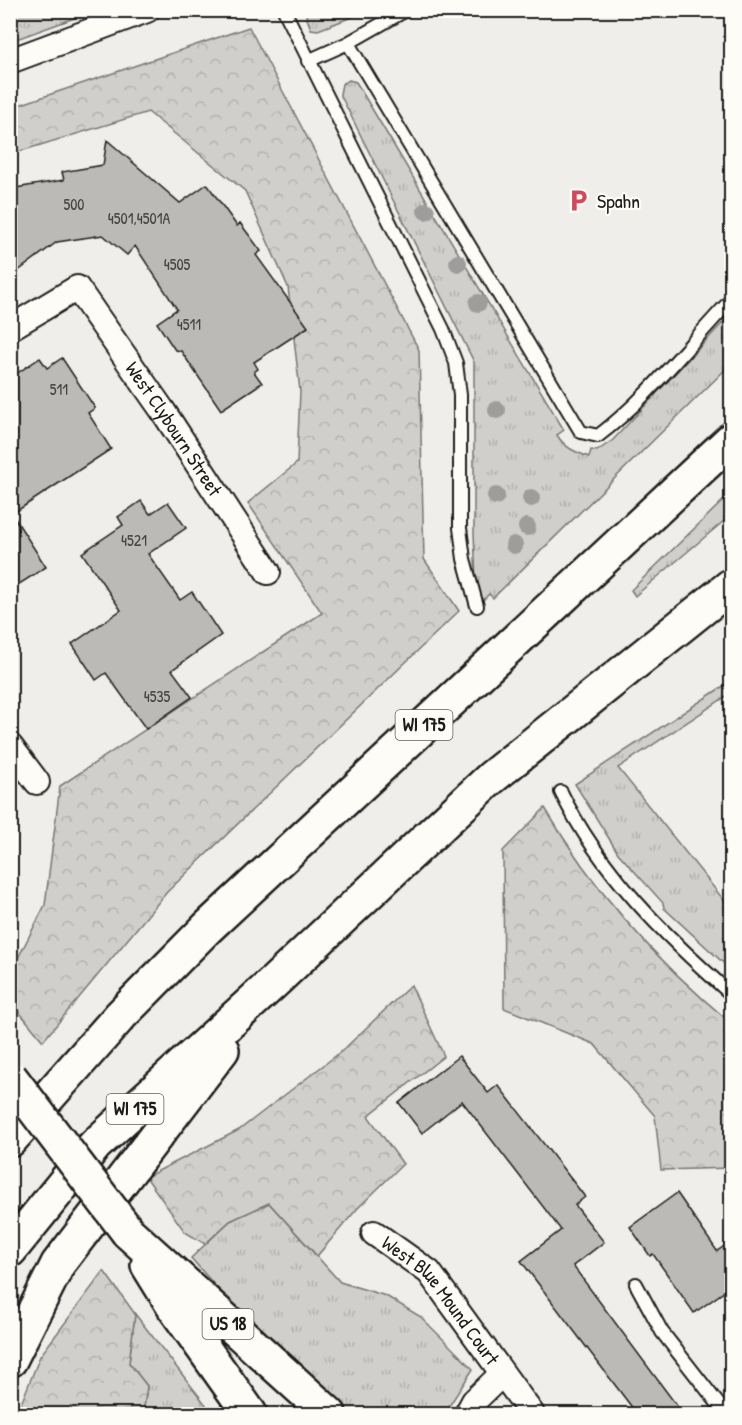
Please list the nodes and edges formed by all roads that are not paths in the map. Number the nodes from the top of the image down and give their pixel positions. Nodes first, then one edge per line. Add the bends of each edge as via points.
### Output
1 (147, 10) edge
2 (284, 10) edge
3 (406, 10) edge
4 (348, 43) junction
5 (10, 61) edge
6 (308, 61) junction
7 (732, 299) edge
8 (10, 328) edge
9 (732, 439) edge
10 (268, 572) dead end
11 (732, 585) edge
12 (477, 606) dead end
13 (10, 746) edge
14 (37, 782) dead end
15 (561, 792) dead end
16 (274, 982) junction
17 (732, 995) edge
18 (121, 1015) junction
19 (10, 1077) edge
20 (10, 1102) edge
21 (10, 1140) edge
22 (128, 1232) junction
23 (374, 1233) dead end
24 (10, 1250) edge
25 (636, 1284) dead end
26 (10, 1360) edge
27 (502, 1374) junction
28 (250, 1414) edge
29 (328, 1414) edge
30 (467, 1414) edge
31 (532, 1414) edge
32 (726, 1414) edge

1 - 5 street
2 - 6 lane
3 - 4 lane
4 - 6 lane
4 - 7 lane via 581,432 598,436 652,386
6 - 12 lane via 456,363 460,395 460,528
8 - 10 street, West Clybourn Street via 77,288
9 - 18 main road, WI 175 via 207,928
11 - 16 main road, WI 175 via 491,778
13 - 14 street
15 - 17 lane via 583,835 607,865 690,959
16 - 24 main road, WI 175 via 95,1146
16 - 26 main road via 58,1264
18 - 20 main road
18 - 21 main road, WI 175
19 - 22 main road, US 18, bridge
22 - 28 main road, US 18 via 174,1307
22 - 29 main road, US 18
23 - 27 street, West Blue Mound Court via 429,1272
25 - 32 lane via 662,1332
27 - 30 street, West Blue Mound Court via 474,1401
27 - 31 street, West Blue Mound Court

